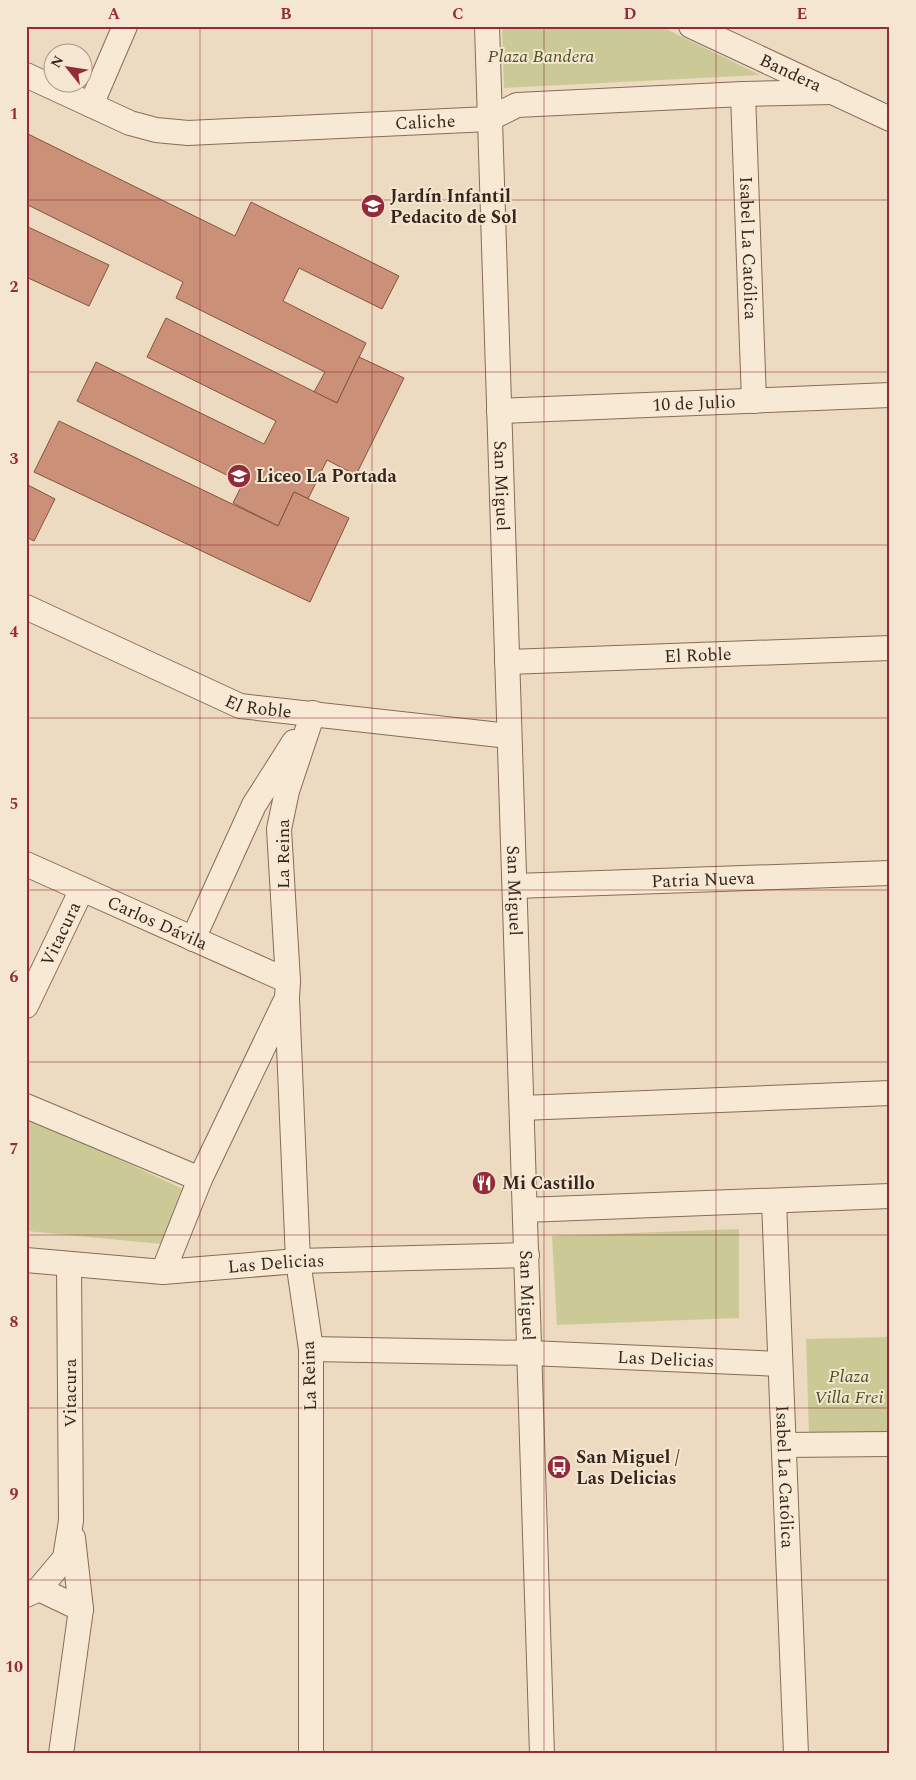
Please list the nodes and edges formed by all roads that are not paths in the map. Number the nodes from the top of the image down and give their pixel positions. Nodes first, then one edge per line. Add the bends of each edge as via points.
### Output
1 (125, 26) edge
2 (487, 26) edge
3 (691, 26) edge
4 (26, 75) edge
5 (833, 92) junction
6 (742, 94) junction
7 (91, 105) junction
8 (489, 119) junction
9 (890, 119) edge
10 (890, 395) edge
11 (754, 401) junction
12 (499, 411) junction
13 (26, 607) edge
14 (890, 648) edge
15 (507, 662) junction
16 (313, 713) junction
17 (509, 736) junction
18 (26, 864) edge
19 (890, 873) edge
20 (514, 886) junction
21 (82, 889) junction
22 (192, 939) junction
23 (287, 990) junction
24 (26, 1006) edge
25 (890, 1093) edge
26 (26, 1106) edge
27 (522, 1108) junction
28 (200, 1179) junction
29 (890, 1196) edge
30 (774, 1201) junction
31 (525, 1210) junction
32 (527, 1256) junction
33 (26, 1260) edge
34 (298, 1261) junction
35 (69, 1265) junction
36 (163, 1272) junction
37 (311, 1350) junction
38 (530, 1353) junction
39 (780, 1364) junction
40 (890, 1444) edge
41 (784, 1445) junction
42 (71, 1521) junction
43 (33, 1592) edge
44 (81, 1609) junction
45 (61, 1754) edge
46 (311, 1754) edge
47 (542, 1754) edge
48 (796, 1754) edge

1 - 7 street
2 - 8 street, San Miguel
3 - 5 street, Bandera
4 - 7 street, Caliche
5 - 6 street, Caliche
5 - 9 street, Bandera
6 - 8 street, Caliche via 518,105
6 - 11 street, Isabel La Católica
7 - 8 street, Caliche via 156,130 188,133
8 - 12 street, San Miguel
10 - 11 street, 10 de Julio
11 - 12 street, 10 de Julio
12 - 15 street, San Miguel
13 - 16 street, El Roble via 240,706
14 - 15 street, El Roble
15 - 17 street, San Miguel
16 - 17 street, El Roble
16 - 22 street via 254,805
16 - 23 street, La Reina via 287,791 279,829
17 - 20 street, San Miguel
18 - 21 street, Carlos Dávila
19 - 20 street, Patria Nueva
20 - 27 street, San Miguel
21 - 22 street, Carlos Dávila
21 - 24 street, Vitacura
22 - 23 street, Carlos Dávila
23 - 28 street, La Reina
23 - 34 street, La Reina
25 - 27 street
26 - 28 street
27 - 31 street, San Miguel
28 - 36 street, La Reina
29 - 30 street
30 - 31 street
30 - 39 street, Isabel La Católica
31 - 32 street, San Miguel
32 - 34 street, Las Delicias
32 - 38 street, San Miguel
33 - 35 street, Las Delicias
34 - 36 street, Las Delicias
34 - 37 street, La Reina
35 - 36 street, Las Delicias
35 - 42 street, Vitacura
37 - 38 street, Las Delicias
37 - 46 street, La Reina
38 - 39 street, Las Delicias
38 - 47 street, San Miguel
39 - 41 street, Isabel La Católica
40 - 41 street
41 - 48 street, Isabel La Católica
42 - 43 street, Vitacura via 65,1558
42 - 44 street, Vitacura
43 - 44 street, Vitacura
44 - 45 street, Vitacura

